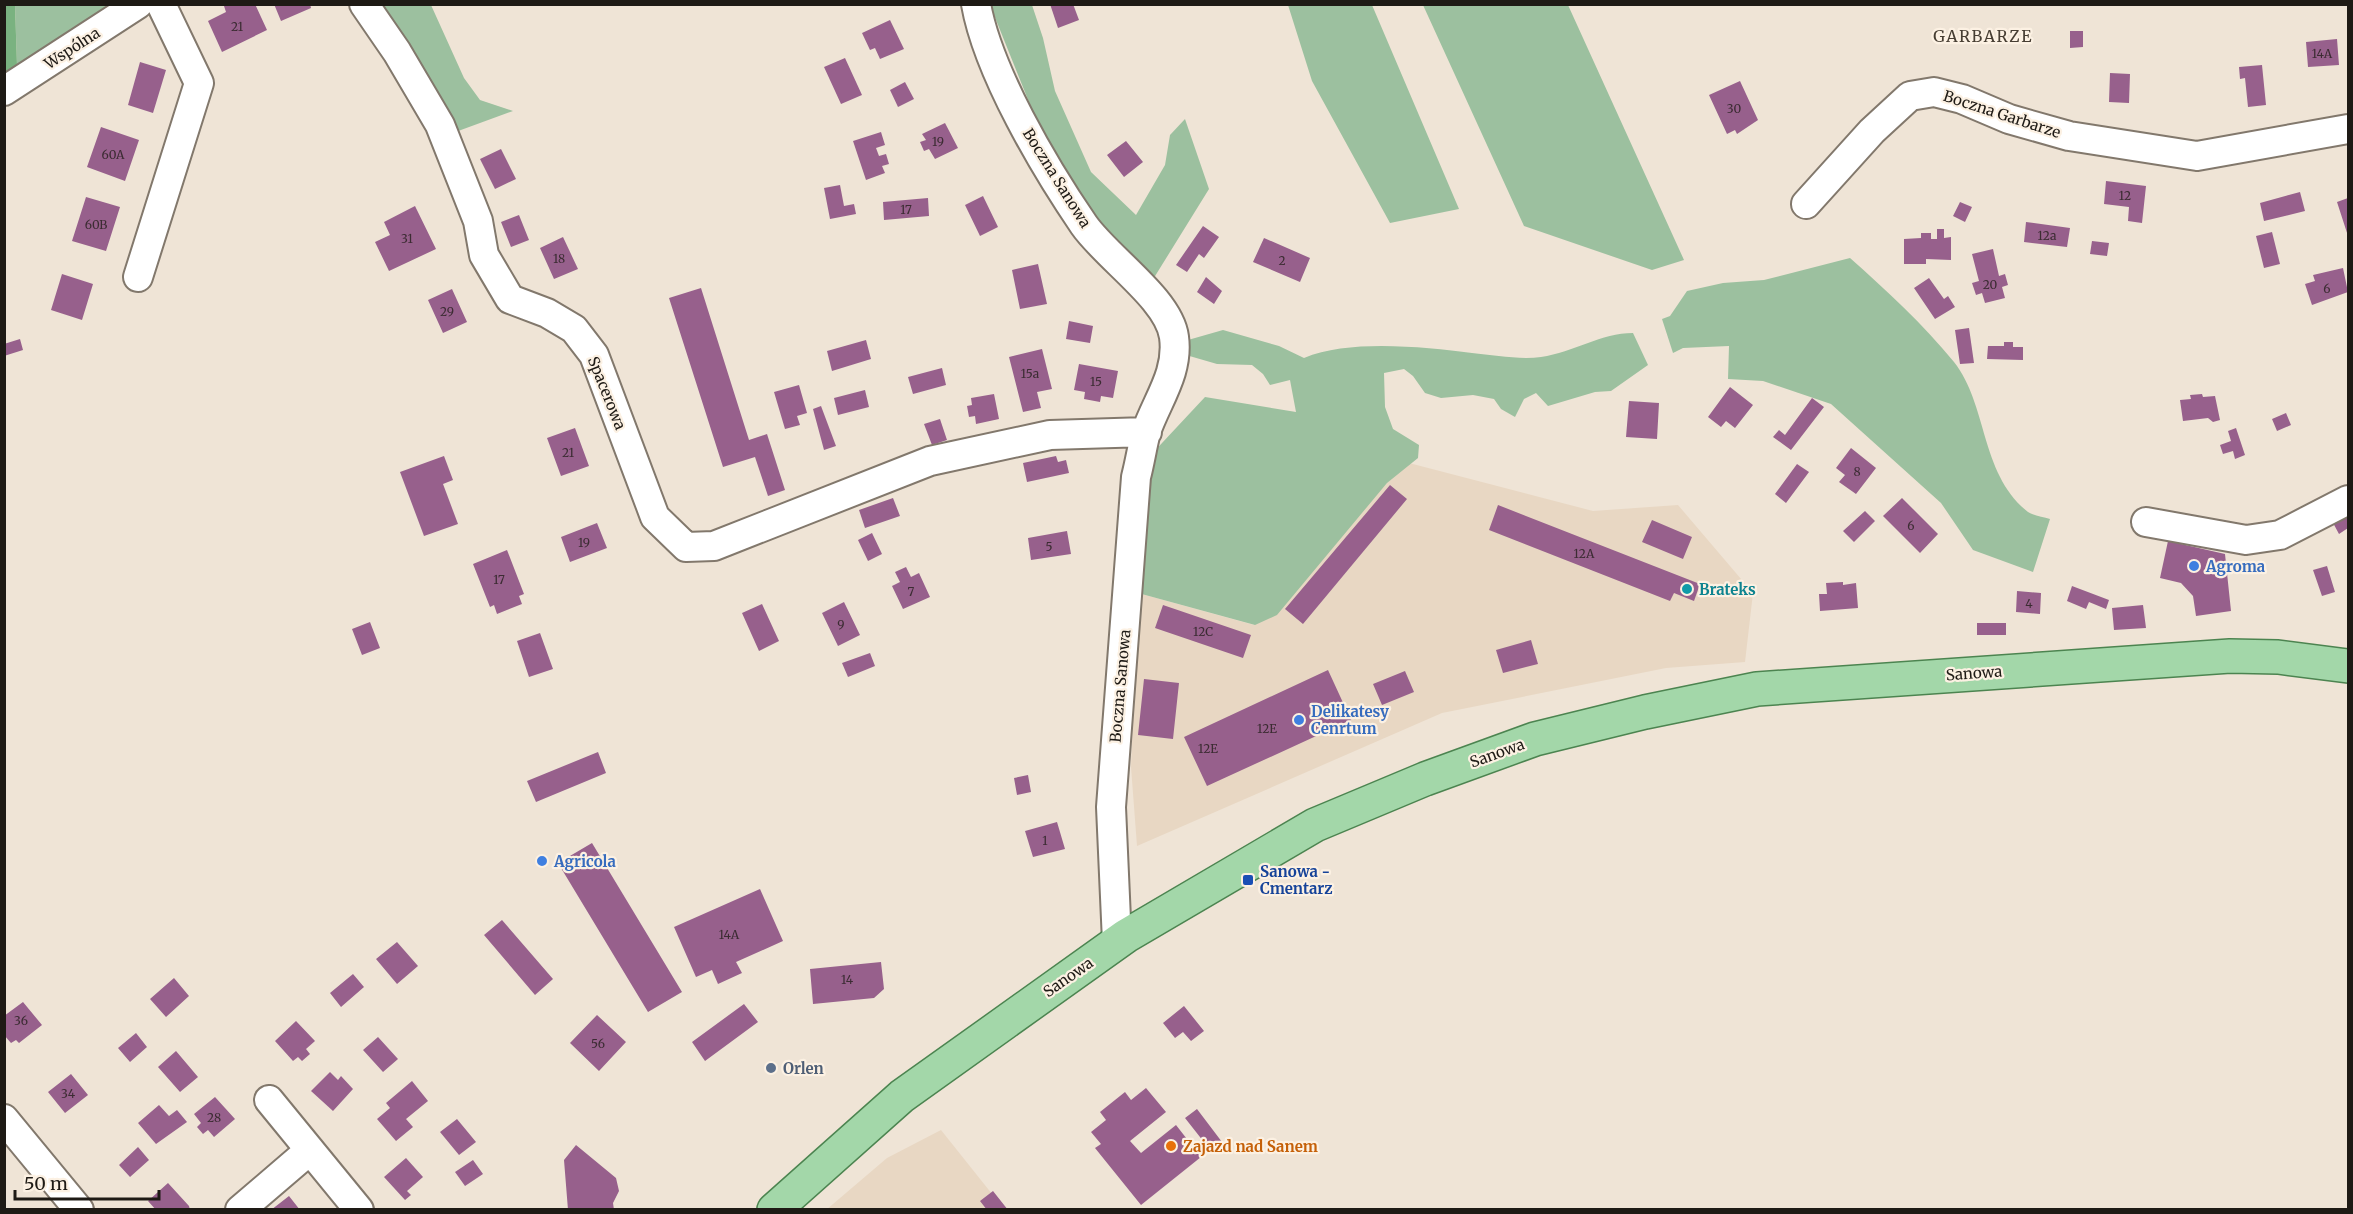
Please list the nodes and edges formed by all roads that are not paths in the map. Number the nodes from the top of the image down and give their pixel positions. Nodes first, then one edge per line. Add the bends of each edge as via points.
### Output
1 (138, 4) edge
2 (161, 4) edge
3 (364, 4) edge
4 (976, 4) edge
5 (4, 92) edge
6 (2349, 129) edge
7 (1806, 204) dead end
8 (138, 277) dead end
9 (1147, 432) junction
10 (2349, 500) edge
11 (2146, 522) dead end
12 (2349, 666) edge
13 (1117, 942) junction
14 (269, 1100) dead end
15 (4, 1119) edge
16 (310, 1150) junction
17 (79, 1209) edge
18 (240, 1209) edge
19 (359, 1209) edge
20 (774, 1209) edge

1 - 5 street, Wspólna
2 - 8 street via 199,83
3 - 9 street, Spacerowa via 440,125 478,221 484,255 510,299 547,313 574,329 594,355 655,518 686,548 714,546 930,461 1050,435
4 - 9 street, Boczna Sanowa via 981,34 1022,122 1085,226 1170,317 1174,339 1170,380
6 - 7 street, Boczna Garbarze via 2197,156 2069,136 1934,92 1910,96 1872,131
9 - 13 street, Boczna Sanowa via 1136,477 1111,807
10 - 11 street via 2280,535 2246,540
12 - 13 main road, Sanowa via 2278,657 2218,656 1757,689 1645,712 1535,740 1425,779 1315,825
13 - 20 main road, Sanowa via 902,1096
14 - 16 street
15 - 17 street
16 - 18 street
16 - 19 street

